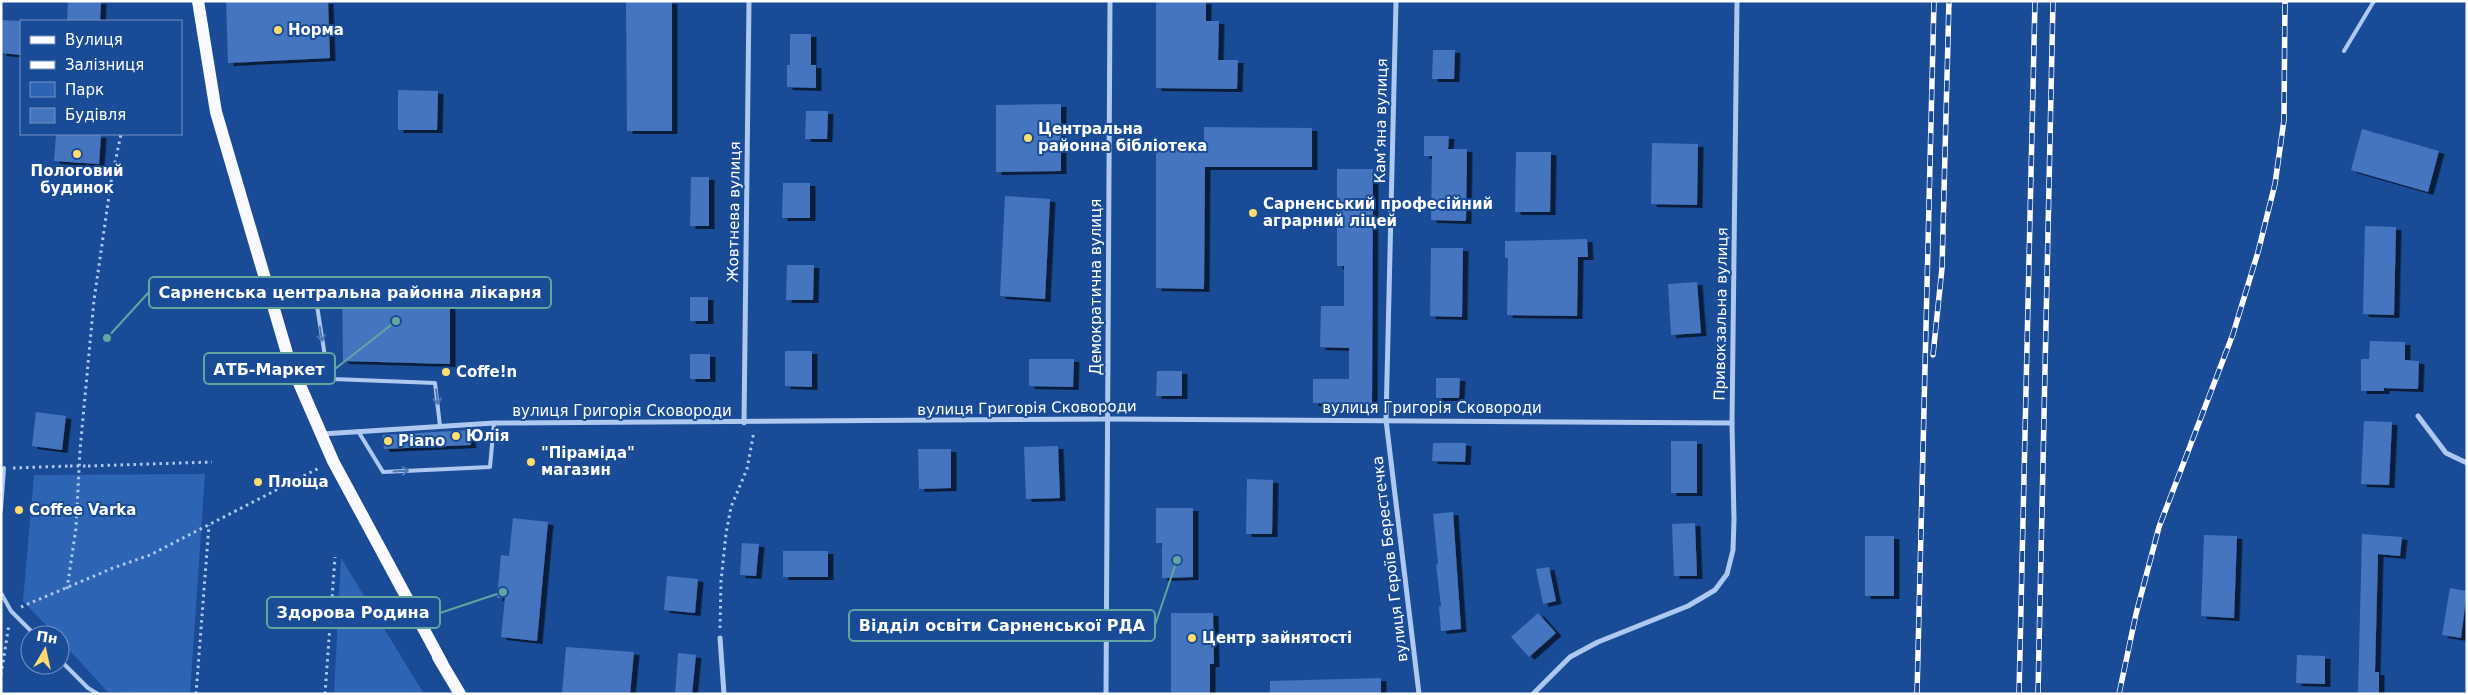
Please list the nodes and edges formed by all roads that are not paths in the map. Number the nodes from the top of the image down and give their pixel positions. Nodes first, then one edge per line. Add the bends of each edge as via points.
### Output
1 (198, 1) edge
2 (750, 1) edge
3 (1110, 1) edge
4 (1396, 1) edge
5 (1737, 1) edge
6 (2374, 1) edge
7 (2344, 51) dead end
8 (267, 282) junction
9 (2418, 416) dead end
10 (1108, 419) junction
11 (1386, 420) junction
12 (494, 423) junction
13 (744, 423) junction
14 (1732, 423) junction
15 (440, 426) junction
16 (358, 431) junction
17 (322, 434) junction
18 (2467, 463) edge
19 (4, 468) road end
20 (1, 510) edge
21 (1, 593) edge
22 (25, 625) edge
23 (720, 638) road end
24 (70, 670) edge
25 (98, 694) edge
26 (460, 694) edge
27 (724, 694) edge
28 (1106, 694) edge
29 (1419, 694) edge
30 (1533, 694) edge

1 - 8 main road via 216,112
2 - 13 street, Жовтнева вулиця
3 - 10 street, Демократична вулиця
4 - 11 street, Камʼяна вулиця
5 - 14 street, Привокзальна вулиця
6 - 7 lane
8 -> 15 lane via 313,280 326,362 334,379 435,383
8 - 17 main road via 289,360
9 - 18 street via 2446,453
10 - 11 street, вулиця Григорія Сковороди
10 - 13 street, вулиця Григорія Сковороди
10 - 28 street, Демократична вулиця
11 - 14 street, вулиця Григорія Сковороди
11 - 29 street, вулиця Героїв Берестечка
12 - 13 street, вулиця Григорія Сковороди
12 - 15 street, вулиця Григорія Сковороди
16 -> 12 lane via 383,472 490,467
14 - 30 street, Привокзальна вулиця via 1734,520 1727,574 1715,590 1688,606 1570,656
15 - 16 street, вулиця Григорія Сковороди
16 - 17 street, вулиця Григорія Сковороди
17 - 26 main road via 333,461
19 - 20 lane
21 - 22 lane via 11,611
23 - 27 street
24 - 25 lane

